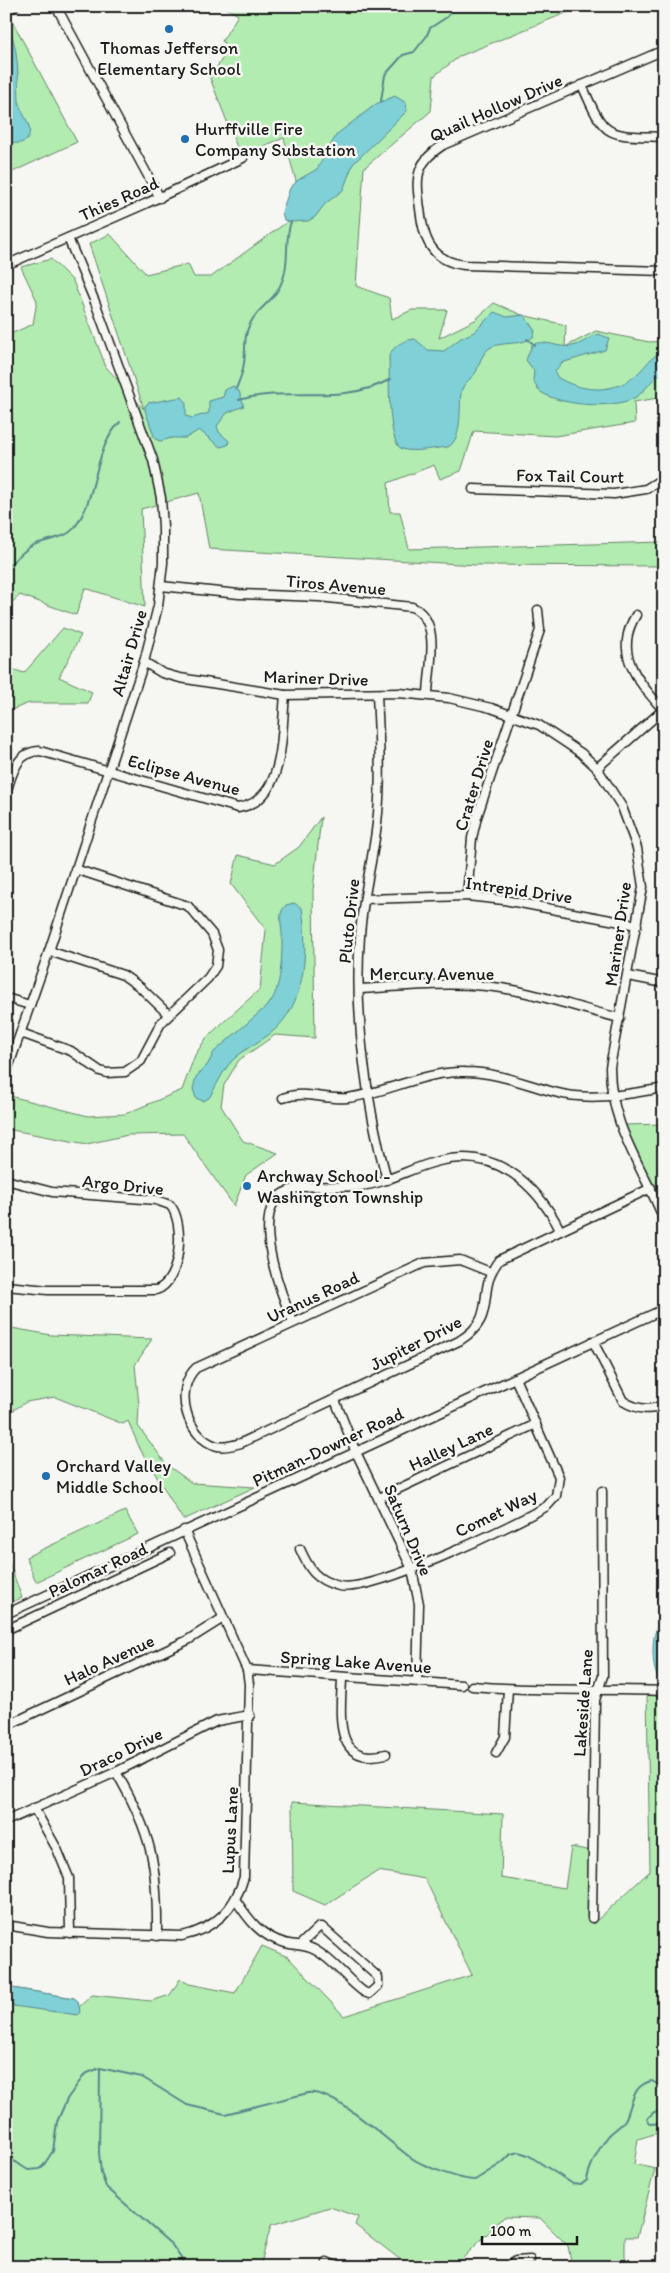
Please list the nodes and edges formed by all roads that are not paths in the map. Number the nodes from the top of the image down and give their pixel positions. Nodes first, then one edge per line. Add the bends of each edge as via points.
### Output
1 (15, 6) edge
2 (56, 6) edge
3 (6, 11) edge
4 (664, 50) edge
5 (582, 86) junction
6 (664, 137) edge
7 (243, 158) dead end
8 (160, 198) junction
9 (68, 238) junction
10 (6, 265) edge
11 (664, 270) edge
12 (664, 478) edge
13 (473, 489) dead end
14 (160, 586) junction
15 (538, 610) dead end
16 (636, 615) dead end
17 (144, 662) junction
18 (377, 694) junction
19 (285, 695) junction
20 (428, 696) junction
21 (664, 710) edge
22 (512, 715) junction
23 (597, 768) junction
24 (108, 770) junction
25 (6, 793) edge
26 (75, 869) junction
27 (467, 896) junction
28 (365, 899) junction
29 (637, 925) junction
30 (49, 951) junction
31 (628, 976) junction
32 (664, 983) edge
33 (360, 990) junction
34 (6, 998) edge
35 (30, 1005) junction
36 (169, 1015) junction
37 (620, 1018) junction
38 (21, 1033) junction
39 (6, 1074) edge
40 (664, 1088) edge
41 (368, 1094) junction
42 (612, 1096) junction
43 (283, 1098) dead end
44 (6, 1180) edge
45 (387, 1180) junction
46 (651, 1188) junction
47 (664, 1220) edge
48 (560, 1230) junction
49 (490, 1272) junction
50 (6, 1286) edge
51 (664, 1309) edge
52 (293, 1322) junction
53 (593, 1341) junction
54 (515, 1378) junction
55 (335, 1400) junction
56 (664, 1404) edge
57 (187, 1412) joint
58 (536, 1424) junction
59 (355, 1450) junction
60 (602, 1491) dead end
61 (379, 1498) junction
62 (184, 1530) junction
63 (300, 1548) dead end
64 (170, 1553) dead end
65 (412, 1569) junction
66 (31, 1603) junction
67 (6, 1614) edge
68 (38, 1615) junction
69 (224, 1618) junction
70 (6, 1630) edge
71 (247, 1670) junction
72 (342, 1678) junction
73 (418, 1681) junction
74 (462, 1685) dead end
75 (472, 1686) dead end
76 (508, 1689) junction
77 (598, 1690) junction
78 (664, 1690) edge
79 (250, 1715) junction
80 (6, 1726) edge
81 (496, 1753) dead end
82 (386, 1754) dead end
83 (116, 1772) junction
84 (34, 1808) junction
85 (6, 1821) edge
86 (235, 1899) junction
87 (592, 1918) dead end
88 (6, 1925) edge
89 (70, 1933) junction
90 (157, 1936) junction
91 (301, 1944) junction
92 (530, 2260) dead end
93 (328, 2262) dead end
94 (338, 2267) edge
95 (508, 2267) edge

1 - 3 street
2 - 8 street
4 - 5 street, Quail Hollow Drive
5 - 6 street via 595,115 608,130 620,135
5 - 11 street, Quail Hollow Drive via 449,143 429,155 417,181 426,239 435,252 455,263
7 - 8 street, Thies Road
8 - 9 street, Thies Road
9 - 10 street, Thies Road
9 - 14 street, Altair Drive via 153,460 163,527
12 - 13 street, Fox Tail Court via 646,488 614,494
14 - 17 street, Altair Drive
14 - 20 street, Tiros Avenue via 239,594 304,595 412,607 424,616 431,628
15 - 22 street, Crater Drive via 540,630
16 - 21 street via 628,628 626,642 630,663 640,682
17 - 19 street, Mariner Drive via 162,673 180,678
17 - 24 street, Altair Drive
18 - 19 street, Mariner Drive
18 - 20 street, Mariner Drive
18 - 28 street, Pluto Drive via 378,821
19 - 24 street, Eclipse Avenue via 275,775 266,793 251,806 238,808
20 - 22 street, Mariner Drive via 477,704
21 - 23 street
22 - 23 street, Mariner Drive via 552,732
22 - 27 street, Crater Drive via 480,803 472,838
23 - 29 street, Mariner Drive via 622,807 637,848 643,887
24 - 25 street, Eclipse Avenue via 47,751 32,751 25,753 17,764
24 - 26 street, Altair Drive
26 - 30 street, Altair Drive
26 - 36 street via 182,902 192,909 212,934 218,950 216,966
27 - 28 street, Intrepid Drive
27 - 29 street, Intrepid Drive
28 - 33 street, Pluto Drive via 360,942
29 - 31 street, Mariner Drive
30 - 35 street, Altair Drive
30 - 36 street via 123,975
31 - 32 street
31 - 37 street, Mariner Drive
33 - 37 street, Mercury Avenue via 485,986 513,990
33 - 41 street, Pluto Drive
34 - 35 street
35 - 38 street, Altair Drive
36 - 38 street via 156,1030 141,1061 120,1073 100,1071 71,1051
37 - 42 street, Mariner Drive via 610,1067
38 - 39 street, Altair Drive
40 - 42 street
41 - 42 street via 415,1078 462,1072 507,1076 555,1092
41 - 43 street via 334,1098 296,1093
41 - 45 street, Pluto Drive
42 - 46 street, Mariner Drive via 619,1124
44 - 50 street, Argo Drive via 52,1192 156,1200 170,1205 177,1217 178,1246 174,1274 166,1286 156,1290 48,1290
45 - 48 street via 439,1161 474,1158 516,1174 526,1182 548,1207
45 - 52 street via 351,1187 294,1188 276,1199 269,1220 272,1256 276,1277
46 - 47 street, Mariner Drive
46 - 48 street
48 - 49 street via 505,1256
49 - 52 street, Uranus Road via 460,1260 424,1263
49 - 55 street, Jupiter Drive via 485,1312 470,1335
51 - 53 street, Pitman-Downer Road
52 - 57 street, Uranus Road via 196,1368 189,1376 184,1392
53 - 54 street, Pitman-Downer Road
53 - 56 street via 623,1401 643,1409 658,1408
54 - 58 street, Comet Way
54 - 59 street, Pitman-Downer Road
55 - 57 street, Jupiter Drive via 228,1446 218,1446 202,1438
55 - 59 street, Saturn Drive
58 - 61 street, Halley Lane
58 - 65 street, Comet Way via 560,1477 552,1501 538,1511
59 - 61 street, Saturn Drive
59 - 62 street, Pitman-Downer Road
60 - 77 street, Lakeside Lane via 603,1676
61 - 65 street, Saturn Drive
62 - 66 street, Pitman-Downer Road
62 - 69 street, Lupus Lane
63 - 65 street, Comet Way via 310,1570 323,1580 340,1586 355,1587
64 - 68 street, Palomar Road
65 - 73 street, Saturn Drive via 419,1604
66 - 67 street, Pitman-Downer Road
66 - 68 street, Palomar Road
68 - 70 street, Palomar Road
69 - 71 street, Lupus Lane
69 - 80 street, Halo Avenue via 188,1640
71 - 72 street, Spring Lake Avenue
71 - 79 street, Lupus Lane
72 - 73 street, Spring Lake Avenue
72 - 82 street via 341,1731 346,1743 366,1757
73 - 74 street, Spring Lake Avenue
75 - 76 street
76 - 77 street
76 - 81 street via 505,1737
77 - 78 street
77 - 87 street, Lakeside Lane via 593,1750
79 - 83 street, Draco Drive via 217,1721
79 - 86 street, Lupus Lane via 244,1877
83 - 84 street, Draco Drive
83 - 90 street via 136,1806 152,1850
84 - 85 street, Draco Drive
84 - 89 street via 69,1878
86 - 90 street, Lupus Lane via 221,1918 201,1930 182,1936
86 - 91 street via 262,1933 287,1944
88 - 89 street, Lupus Lane
89 - 90 street, Lupus Lane
91 - 91 street via 317,1951 364,1992 369,1994 378,1986 378,1977 322,1927
92 - 95 street via 516,2261
93 - 94 street

